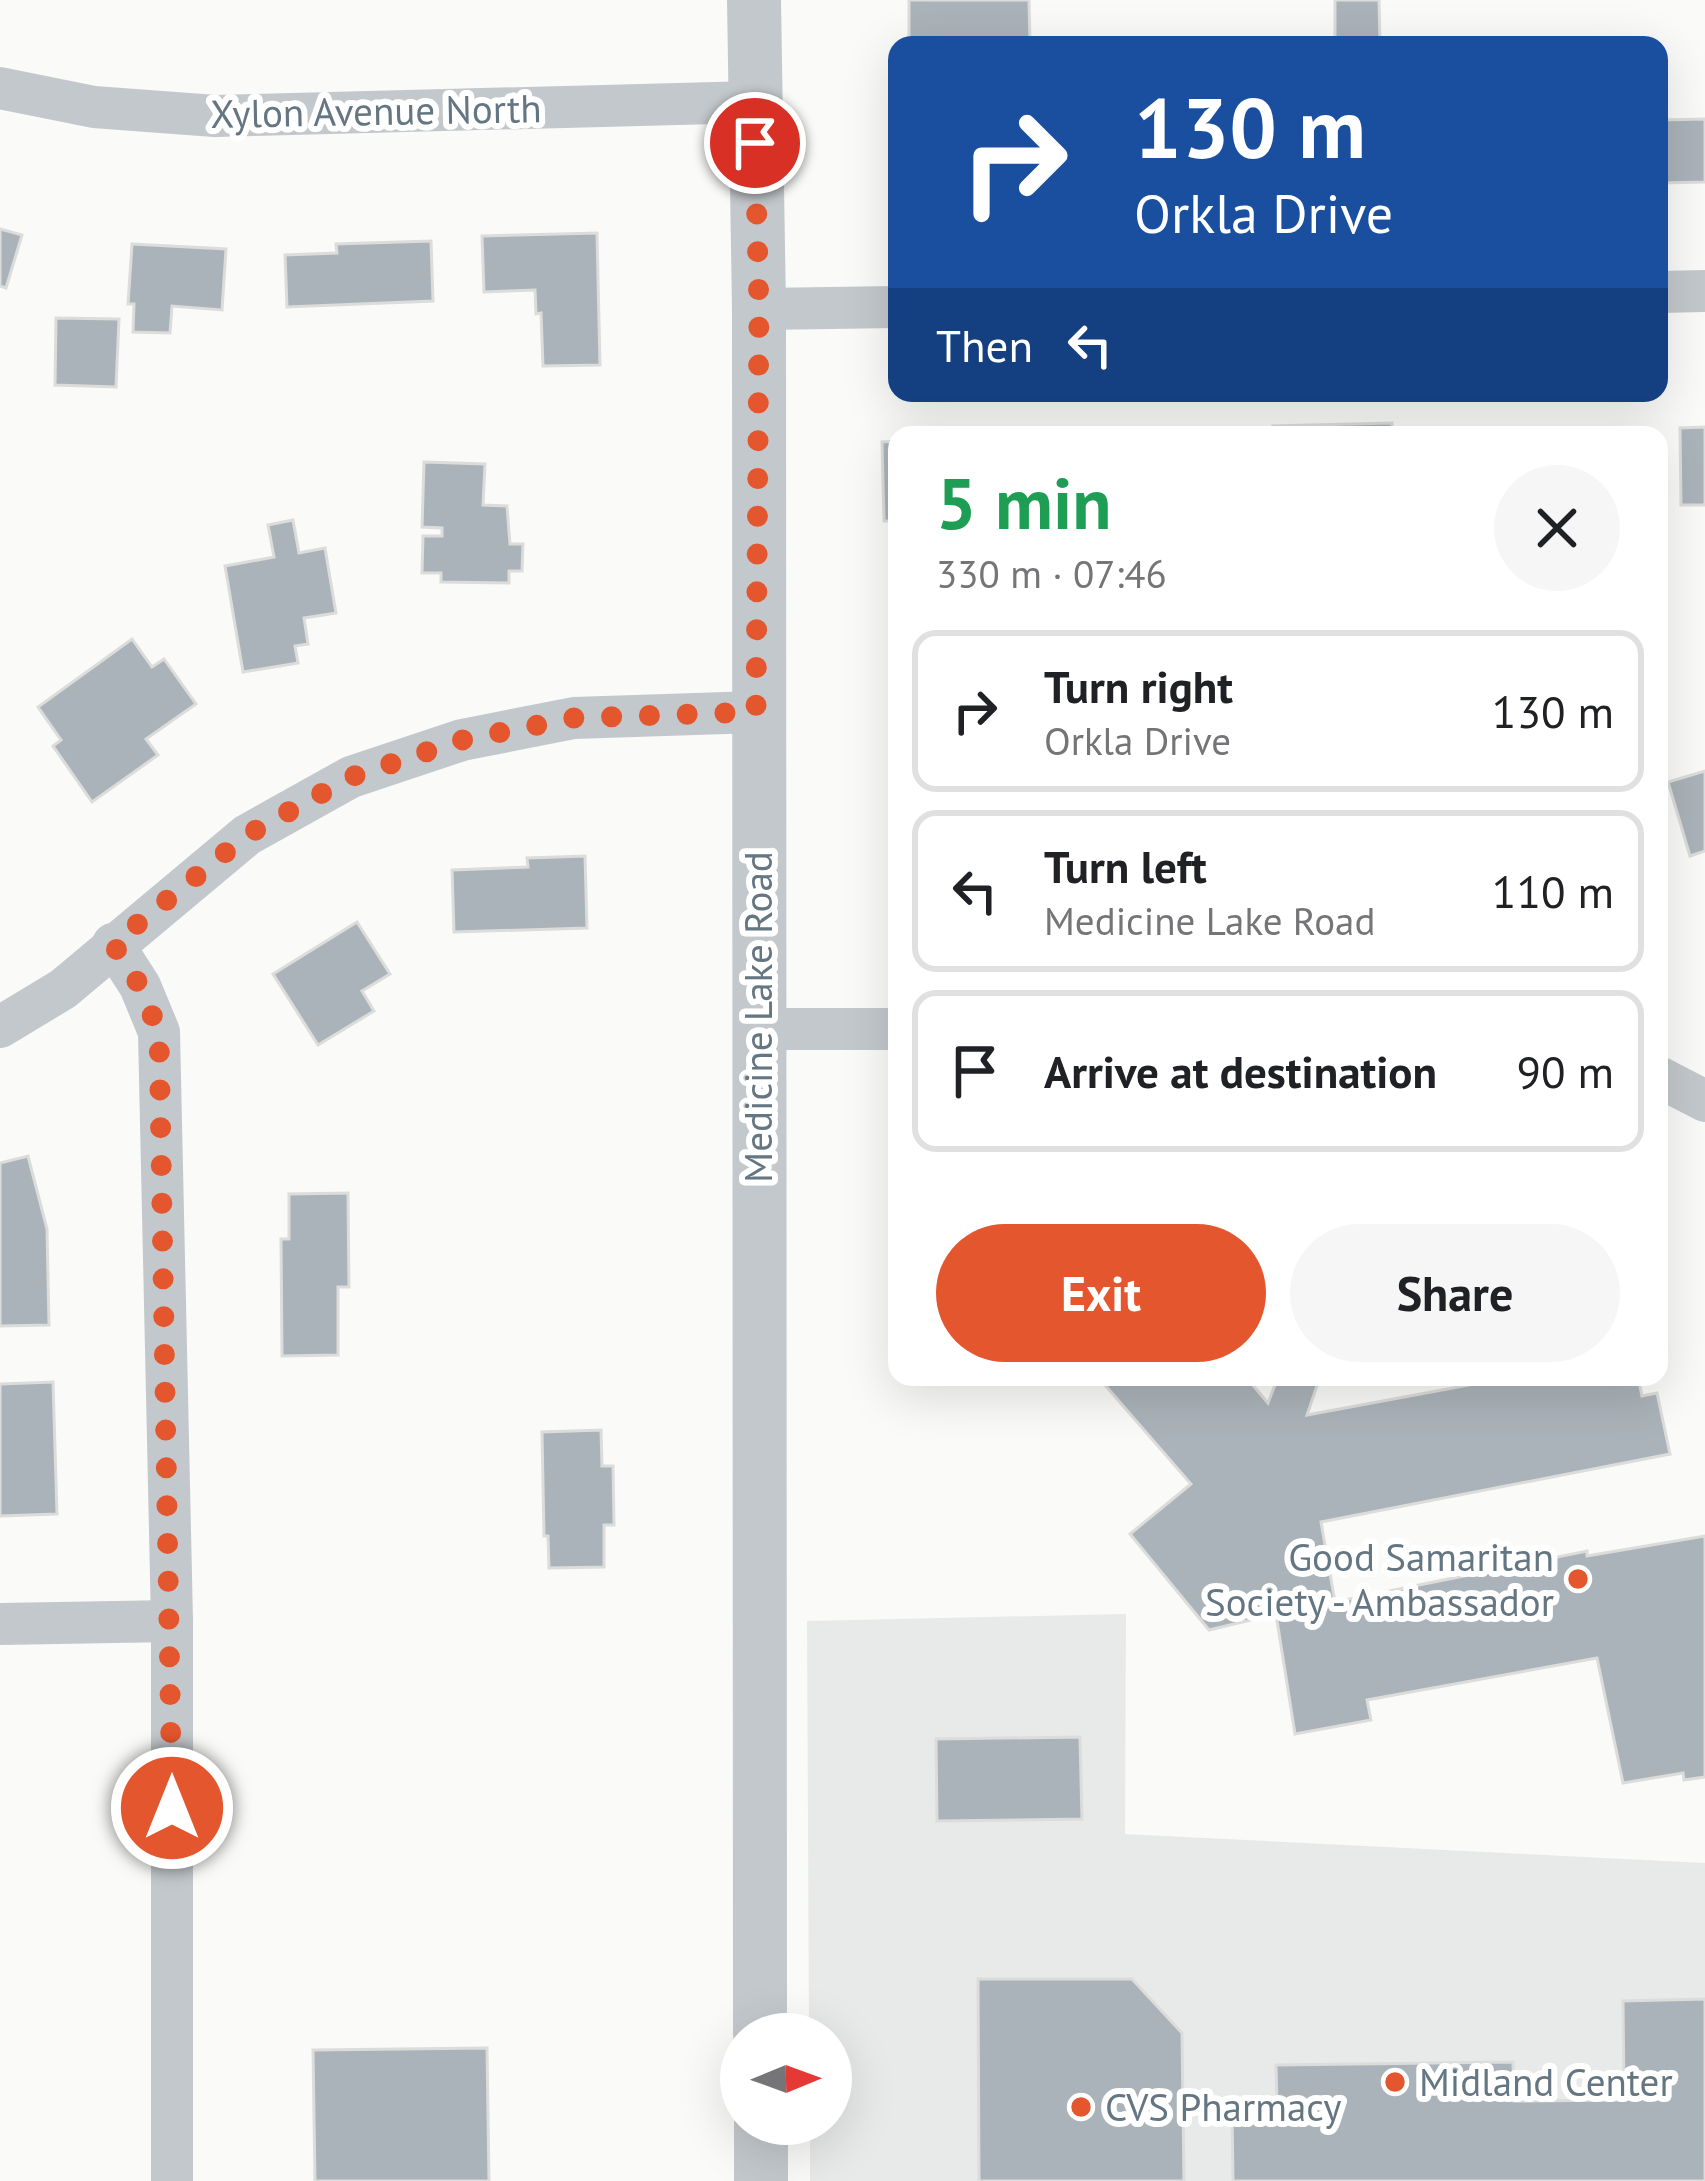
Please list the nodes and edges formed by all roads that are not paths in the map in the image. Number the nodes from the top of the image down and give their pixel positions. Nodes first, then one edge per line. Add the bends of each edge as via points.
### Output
1 (754, 0) edge
2 (0, 88) edge
3 (754, 101) junction
4 (1705, 291) edge
5 (1668, 292) edge
6 (888, 307) edge
7 (759, 309) junction
8 (756, 712) junction
9 (113, 944) junction
10 (0, 1027) edge
11 (760, 1029) junction
12 (888, 1029) edge
13 (1668, 1082) edge
14 (1705, 1102) edge
15 (172, 1621) junction
16 (0, 1624) edge
17 (760, 2013) edge
18 (761, 2145) edge
19 (172, 2181) edge
20 (761, 2181) edge

1 - 3 street, Medicine Lake Road
2 - 3 street, Xylon Avenue North via 94,107 214,116
3 - 7 street, Medicine Lake Road
4 - 5 street
6 - 7 street
7 - 8 street, Medicine Lake Road
8 - 9 street via 574,718 462,740 351,777 247,835
8 - 11 street, Medicine Lake Road
9 - 10 street via 63,989
9 - 15 street via 159,1032
11 - 12 street
11 - 17 street, Medicine Lake Road
13 - 14 street
15 - 16 street
15 - 19 street
18 - 20 street

